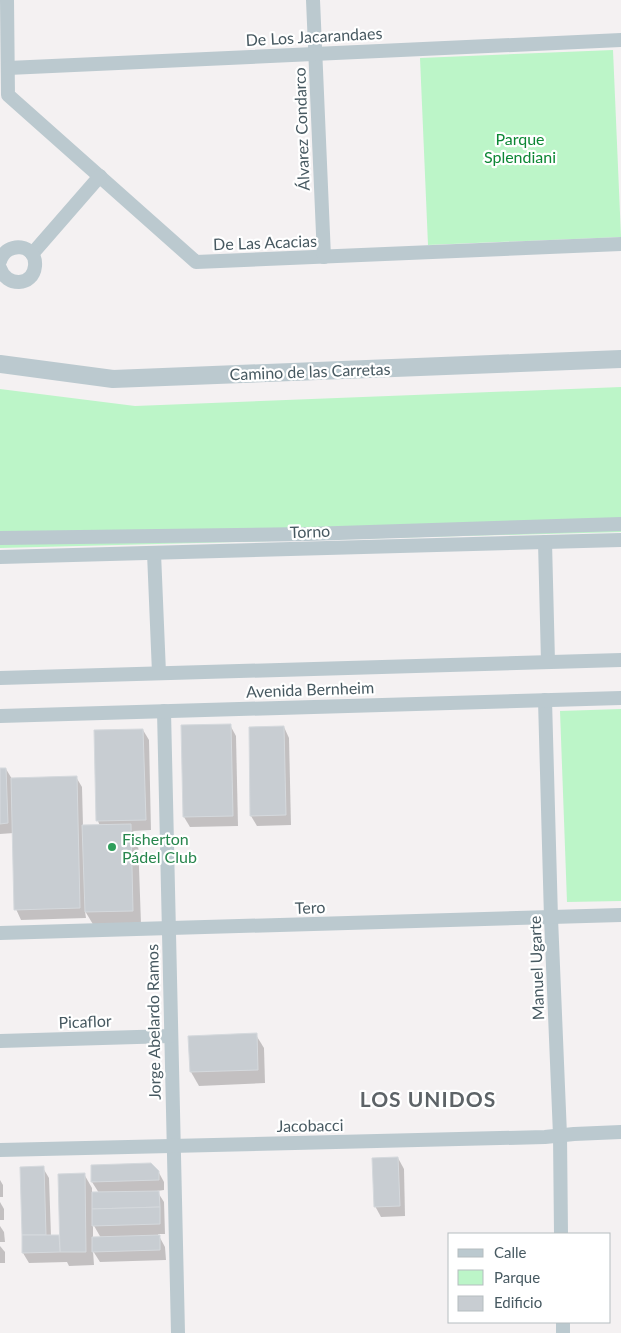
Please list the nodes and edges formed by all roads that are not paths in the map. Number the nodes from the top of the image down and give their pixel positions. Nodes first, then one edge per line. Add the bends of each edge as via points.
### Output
1 (6, 0) edge
2 (313, 0) edge
3 (621, 40) edge
4 (315, 54) junction
5 (8, 68) junction
6 (100, 176) junction
7 (621, 244) edge
8 (32, 254) junction
9 (324, 257) junction
10 (0, 261) edge
11 (0, 268) edge
12 (621, 359) edge
13 (0, 364) edge
14 (621, 524) edge
15 (0, 538) edge
16 (621, 540) edge
17 (545, 542) junction
18 (154, 553) junction
19 (0, 557) edge
20 (621, 660) edge
21 (548, 662) junction
22 (159, 674) junction
23 (0, 678) edge
24 (621, 698) edge
25 (546, 700) junction
26 (164, 711) junction
27 (0, 716) edge
28 (621, 915) edge
29 (551, 918) junction
30 (169, 928) junction
31 (0, 933) edge
32 (171, 1036) junction
33 (0, 1042) edge
34 (621, 1132) edge
35 (560, 1135) junction
36 (174, 1146) junction
37 (0, 1150) edge
38 (561, 1233) edge
39 (178, 1333) edge

1 - 5 street, De Las Acacias
2 - 4 street, Álvarez Condarco
3 - 4 street, De Los Jacarandaes
4 - 5 street, De Los Jacarandaes
4 - 9 street, Álvarez Condarco
5 - 6 street, De Las Acacias via 8,95
6 - 8 street
6 - 9 street, De Las Acacias via 196,262
7 - 9 street, De Las Acacias
8 - 10 street via 22,247 10,248
8 - 11 street via 36,265 27,279 10,281
12 - 13 street, Camino de las Carretas via 113,379
14 - 15 street via 307,534
16 - 17 street, Torno
17 - 18 street, Torno
17 - 21 street
18 - 19 street, Torno
18 - 22 street
20 - 21 street
21 - 22 street
22 - 23 street
24 - 25 street, Avenida Bernheim
25 - 26 street, Avenida Bernheim
25 - 29 street, Manuel Ugarte
26 - 27 street, Avenida Bernheim
26 - 30 street, Jorge Abelardo Ramos
28 - 29 street, Tero
29 - 30 street, Tero
29 - 35 street, Manuel Ugarte
30 - 31 street, Tero
30 - 32 street, Jorge Abelardo Ramos
32 - 33 street, Picaflor
32 - 36 street, Jorge Abelardo Ramos
34 - 35 street, Jacobacci
35 - 36 street, Jacobacci
35 - 38 street, Manuel Ugarte
36 - 37 street, Jacobacci
36 - 39 street, Jorge Abelardo Ramos

